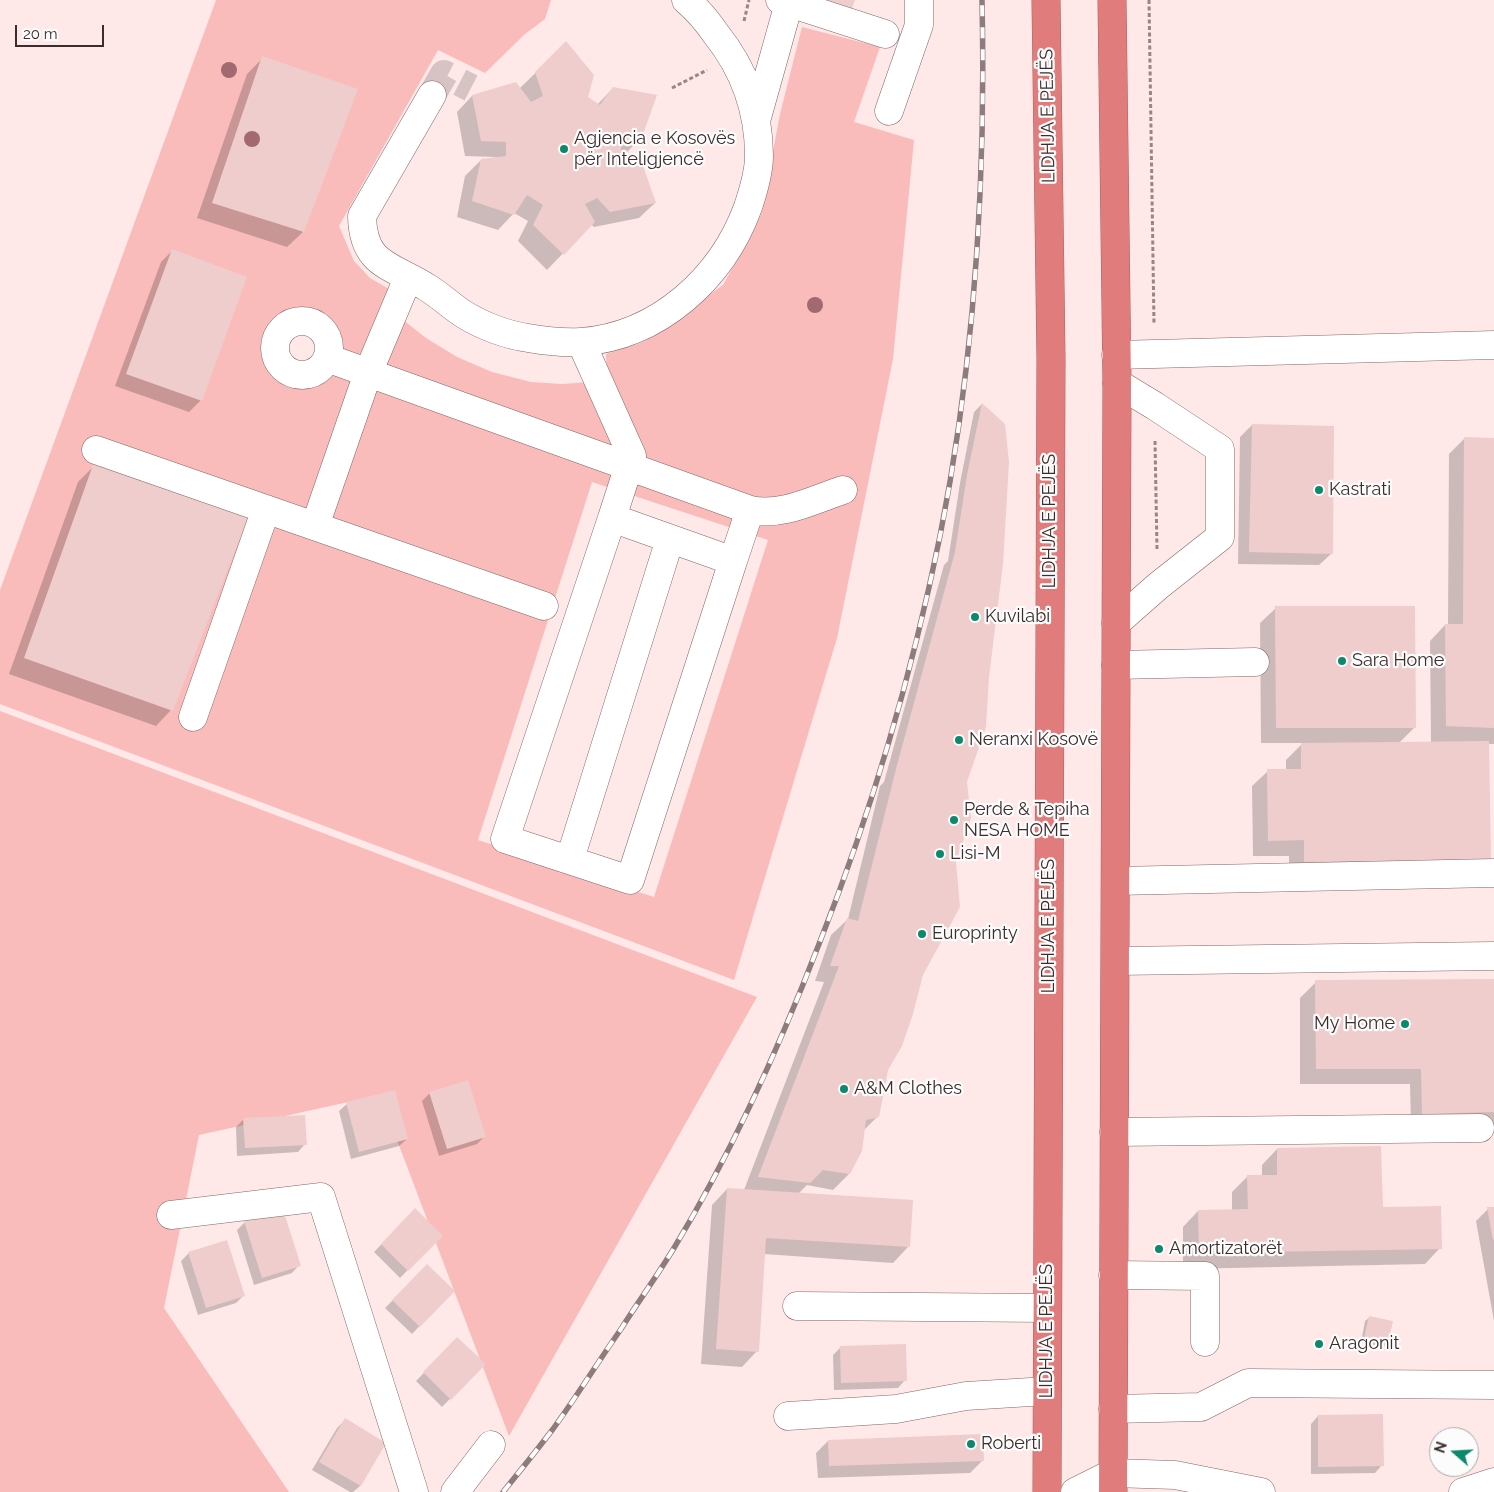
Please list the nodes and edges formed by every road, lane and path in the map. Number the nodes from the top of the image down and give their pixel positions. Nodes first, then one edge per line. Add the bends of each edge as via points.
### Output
1 (686, 0) edge
2 (920, 0) edge
3 (1046, 0) edge
4 (1112, 0) edge
5 (785, 1) edge
6 (885, 34) dead end
7 (432, 94) tunnel mouth
8 (890, 111) dead end
9 (756, 121) junction
10 (408, 278) junction
11 (580, 342) junction
12 (1494, 345) edge
13 (1116, 355) junction
14 (327, 358) dead end
15 (368, 374) junction
16 (1116, 384) junction
17 (96, 450) dead end
18 (629, 467) junction
19 (843, 490) dead end
20 (266, 509) junction
21 (750, 510) junction
22 (612, 518) junction
23 (315, 526) junction
24 (670, 539) junction
25 (733, 561) junction
26 (544, 606) dead end
27 (1116, 623) junction
28 (1254, 662) dead end
29 (1116, 665) junction
30 (193, 717) dead end
31 (570, 859) junction
32 (1494, 873) edge
33 (1116, 881) junction
34 (1494, 956) edge
35 (1116, 961) junction
36 (1480, 1128) dead end
37 (1114, 1132) junction
38 (172, 1216) dead end
39 (1113, 1275) junction
40 (797, 1306) dead end
41 (1047, 1308) junction
42 (1205, 1342) dead end
43 (1494, 1385) edge
44 (1047, 1391) junction
45 (1113, 1409) junction
46 (788, 1416) dead end
47 (491, 1444) dead end
48 (1113, 1482) edge
49 (1494, 1482) edge
50 (1050, 1489) edge
51 (414, 1492) edge
52 (455, 1492) edge
53 (1075, 1492) edge
54 (1261, 1492) edge
55 (1463, 1492) edge

1 - 9 street via 730,51 745,81
2 - 8 street via 918,25
3 - 41 highway, LIDHJA E PEJËS via 1051,358
4 - 13 highway
5 - 6 street
5 - 9 street
7 - 10 street via 362,216 362,231 374,257
9 - 11 street via 759,158 753,193 740,230 719,263 698,288 652,321 630,331
10 - 11 street via 465,315 502,331 527,338
10 - 15 street
11 - 18 street via 632,456
12 - 13 street
13 - 16 highway
14 - 15 street
15 - 18 street
15 - 23 street
16 - 27 highway
16 - 27 street via 1220,448 1220,537
17 - 20 street
18 - 21 street
18 - 22 street
19 - 21 street via 778,512
20 - 23 street
20 - 30 street
21 - 25 street
22 - 24 street
22 - 31 street via 506,838
23 - 26 street
24 - 25 street
24 - 31 street
25 - 31 street via 630,880
27 - 29 highway
28 - 29 street
29 - 33 highway
32 - 33 street
33 - 35 highway
34 - 35 street
35 - 37 highway
36 - 37 street
37 - 39 highway
38 - 51 street via 321,1197
39 - 42 street via 1204,1276
39 - 45 highway
40 - 41 street
41 - 44 highway, LIDHJA E PEJËS
43 - 45 street via 1248,1383 1201,1407
44 - 46 street via 966,1396 896,1409
44 - 50 highway, LIDHJA E PEJËS
45 - 48 highway
47 - 52 street
48 - 53 street
48 - 54 street via 1174,1476
49 - 55 street

